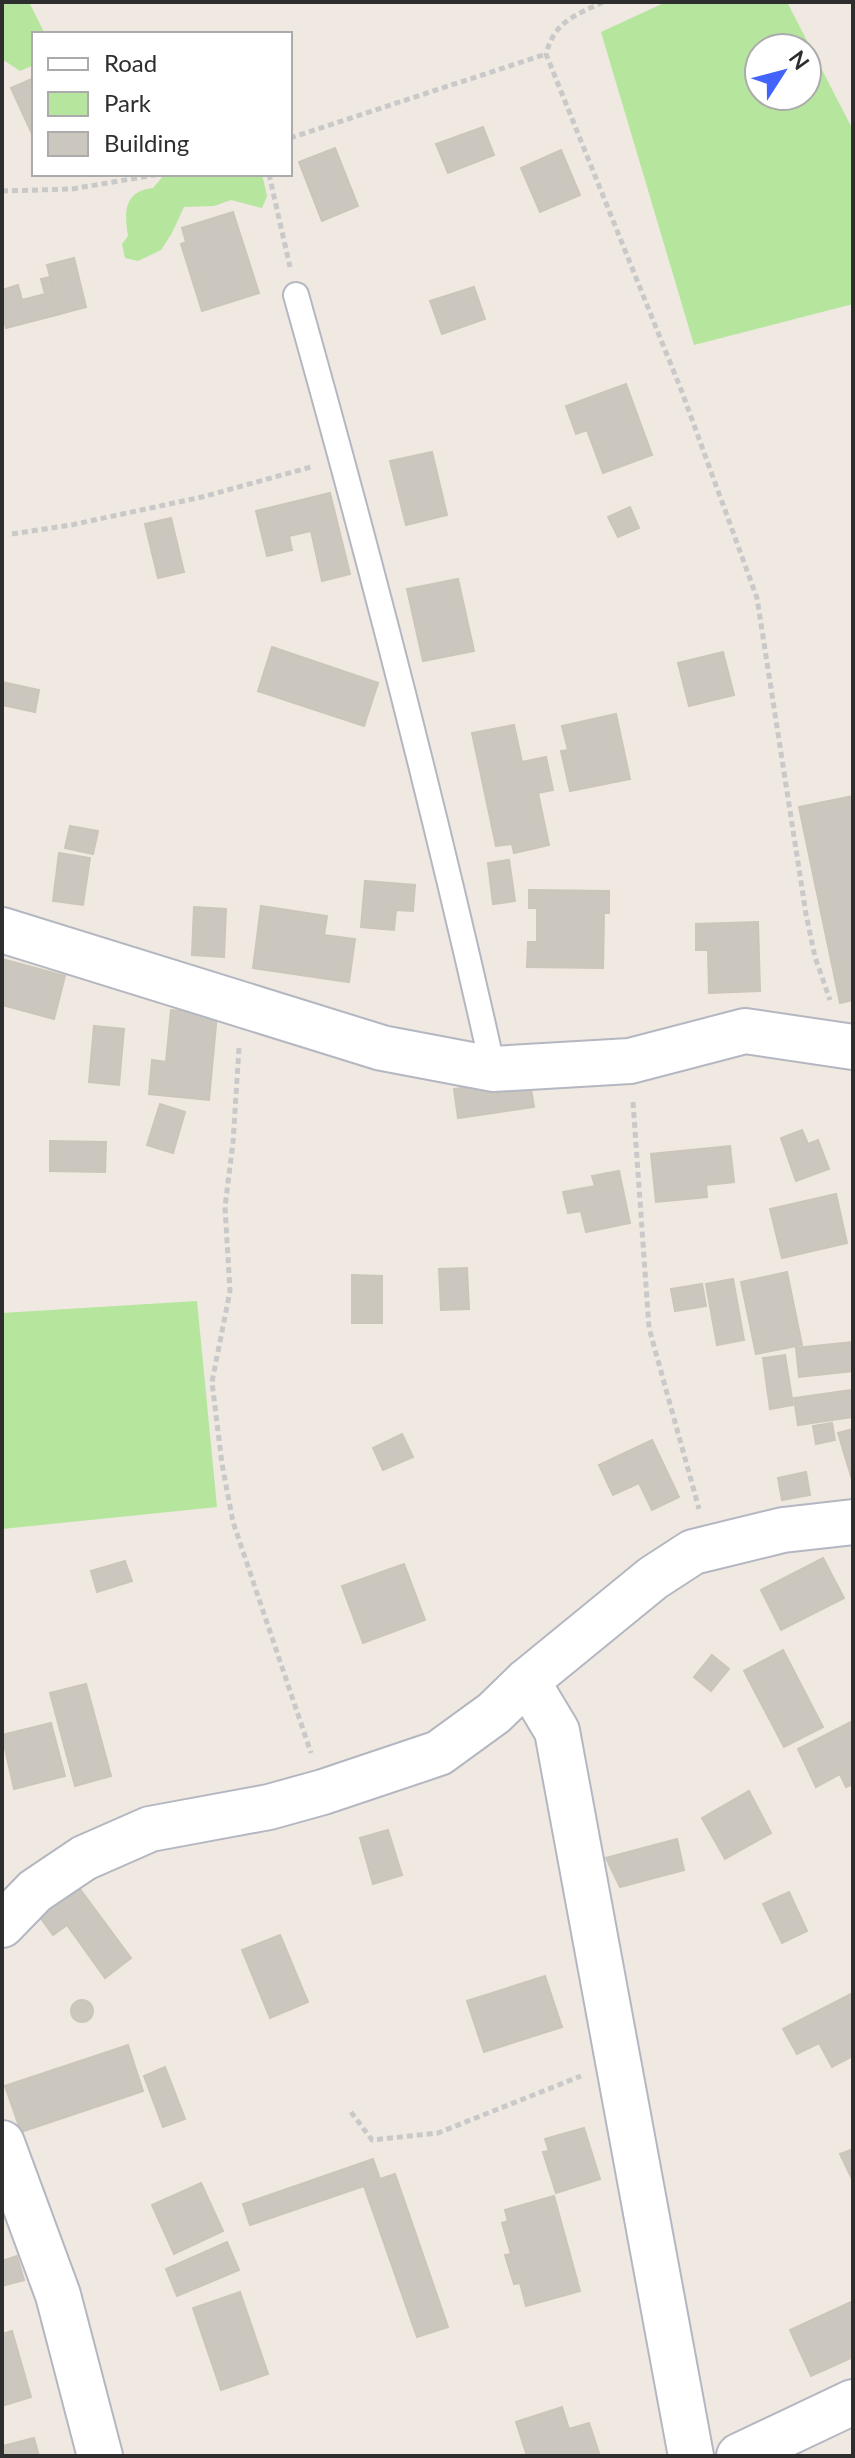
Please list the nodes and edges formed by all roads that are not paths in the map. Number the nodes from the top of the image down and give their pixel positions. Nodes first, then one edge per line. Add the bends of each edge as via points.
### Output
1 (296, 295) road end
2 (2, 930) edge
3 (851, 1058) edge
4 (493, 1069) junction
5 (851, 1526) edge
6 (527, 1681) junction
7 (2, 1925) edge
8 (2, 2143) edge
9 (853, 2402) edge
10 (100, 2456) edge
11 (691, 2456) edge
12 (739, 2456) edge

1 - 4 lane via 448,866
2 - 4 street via 382,1048
3 - 4 street via 745,1031 630,1061
5 - 6 street via 783,1530 693,1552 653,1578
6 - 7 street via 439,1753 269,1807 150,1829 84,1858 35,1891
6 - 11 street via 557,1731
8 - 10 street via 58,2295
9 - 12 street

